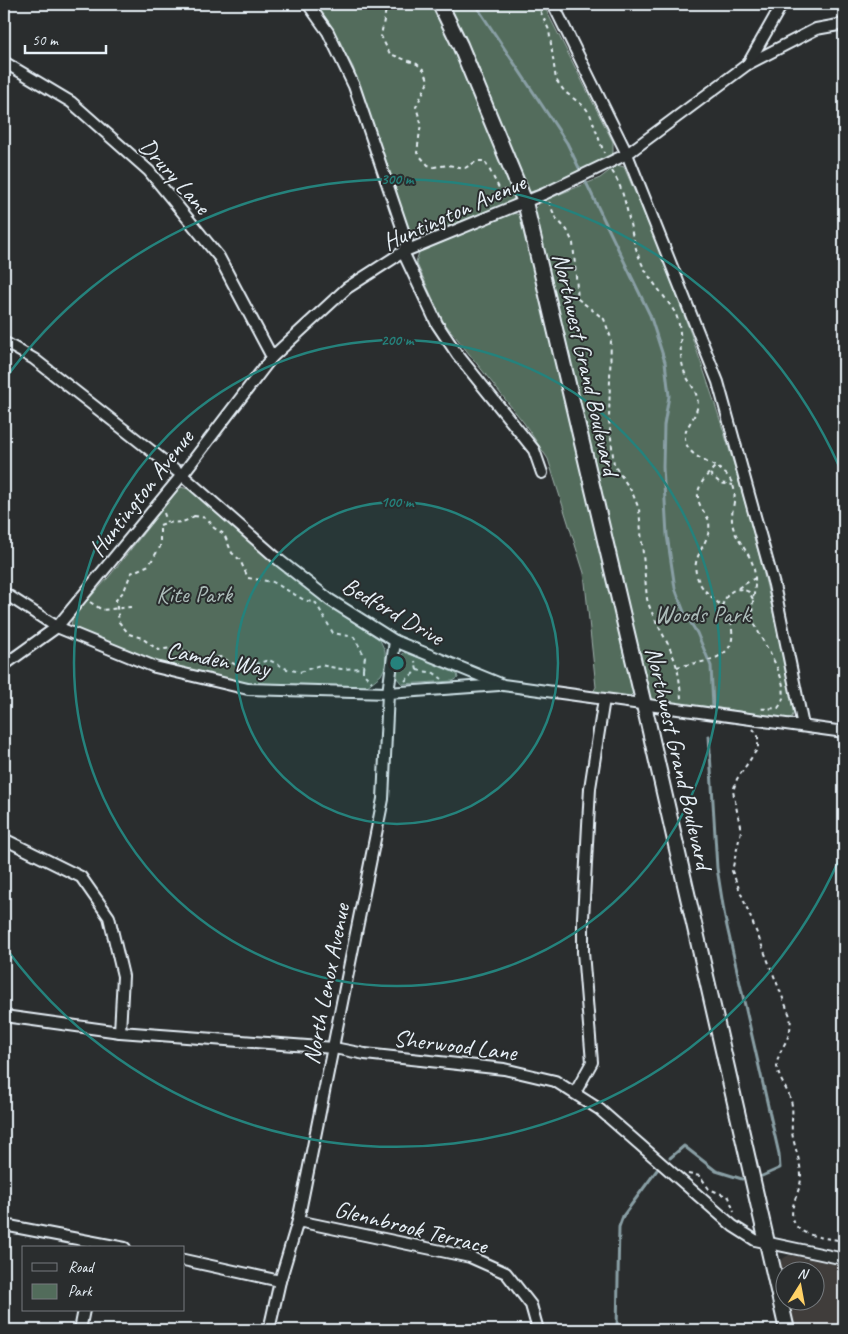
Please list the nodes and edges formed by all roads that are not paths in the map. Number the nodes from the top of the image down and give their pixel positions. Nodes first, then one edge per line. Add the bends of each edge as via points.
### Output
1 (308, 4) edge
2 (440, 4) edge
3 (553, 4) edge
4 (782, 4) edge
5 (844, 24) edge
6 (4, 62) edge
7 (748, 64) junction
8 (627, 154) junction
9 (525, 202) junction
10 (403, 252) junction
11 (4, 342) edge
12 (272, 357) junction
13 (542, 473) dead end
14 (182, 475) junction
15 (4, 593) edge
16 (57, 627) junction
17 (395, 641) junction
18 (4, 665) edge
19 (502, 685) junction
20 (391, 693) junction
21 (604, 699) junction
22 (644, 705) junction
23 (803, 726) junction
24 (844, 732) edge
25 (4, 840) edge
26 (4, 1016) edge
27 (120, 1032) junction
28 (334, 1048) junction
29 (575, 1094) junction
30 (298, 1221) junction
31 (4, 1225) edge
32 (766, 1242) junction
33 (98, 1245) edge
34 (844, 1258) edge
35 (185, 1260) edge
36 (280, 1281) junction
37 (84, 1312) edge
38 (80, 1330) edge
39 (269, 1330) edge
40 (538, 1330) edge
41 (787, 1330) edge

1 - 10 street via 328,32 354,86 407,242
2 - 9 street, Northwest Grand Boulevard
3 - 8 street
4 - 7 street, Huntington Avenue
5 - 7 street via 816,29
6 - 12 street, Drury Lane via 72,102 149,171 219,257
7 - 8 street, Huntington Avenue
8 - 9 street, Huntington Avenue
8 - 23 street via 718,382 774,585
9 - 10 street, Huntington Avenue
9 - 22 street, Northwest Grand Boulevard
10 - 12 street, Huntington Avenue via 347,288
10 - 13 street via 437,324 534,450
11 - 14 street, Bedford Drive via 34,359
12 - 14 street, Huntington Avenue
14 - 16 street, Huntington Avenue
14 - 17 street, Bedford Drive via 330,600
15 - 16 street, Camden Way
16 - 18 street, Huntington Avenue
16 - 20 street, Camden Way via 155,667 248,689
17 - 19 street, Bedford Drive
17 - 20 street, North Lenox Avenue
19 - 20 street, Camden Way
19 - 21 street, Bedford Drive
20 - 28 street, North Lenox Avenue via 383,800
21 - 22 street, Bedford Drive
21 - 29 street via 590,788 583,918 592,1062
22 - 23 street, Bedford Drive
22 - 32 street, Northwest Grand Boulevard
23 - 24 street, Bedford Drive
25 - 27 street via 81,877 109,917 123,976
26 - 27 street, Sherwood Lane
27 - 28 street, Sherwood Lane
28 - 29 street, Sherwood Lane via 504,1069 555,1081
28 - 30 street, North Lenox Avenue
29 - 32 street, Sherwood Lane via 599,1109 677,1172 733,1226 755,1240
30 - 36 street, North Lenox Avenue
30 - 40 street, Glennbrook Terrace via 470,1257 506,1273 531,1304
31 - 33 street
32 - 34 street, Sherwood Lane
32 - 41 street, Northwest Grand Boulevard
35 - 36 street
36 - 39 street, North Lenox Avenue
37 - 38 street

